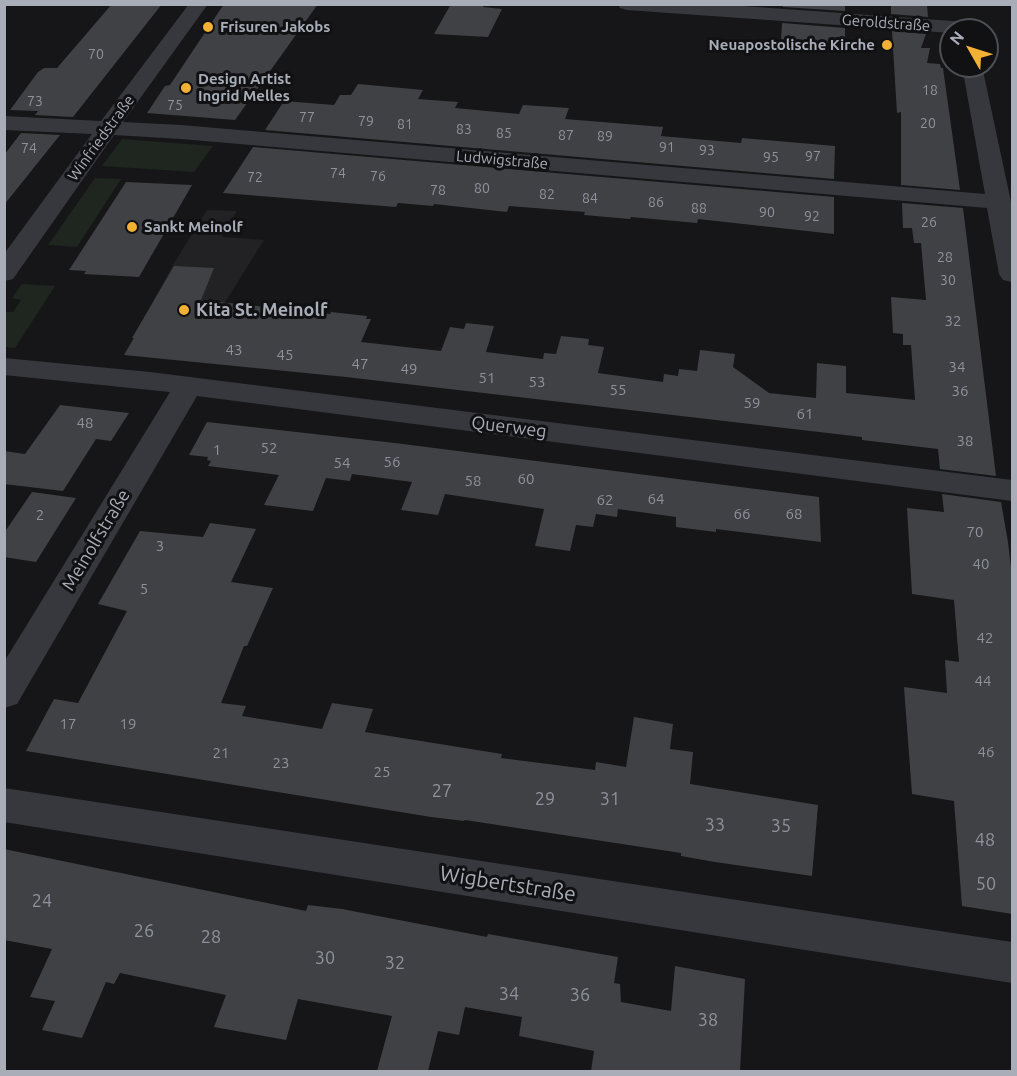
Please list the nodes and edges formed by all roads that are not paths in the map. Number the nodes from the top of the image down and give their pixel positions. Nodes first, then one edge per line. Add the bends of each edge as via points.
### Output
1 (199, 4) edge
2 (627, 4) edge
3 (939, 22) edge
4 (974, 78) edge
5 (4, 123) edge
6 (109, 127) junction
7 (999, 202) junction
8 (4, 273) edge
9 (1012, 274) edge
10 (4, 366) edge
11 (188, 387) junction
12 (1012, 491) edge
13 (4, 694) edge
14 (4, 805) edge
15 (1012, 963) edge

1 - 6 street, Winfriedstraße
2 - 3 street, Geroldstraße
4 - 7 street
5 - 6 street, Ludwigstraße
6 - 7 street, Ludwigstraße
6 - 8 street, Winfriedstraße
7 - 9 street
10 - 11 street, Querweg
11 - 12 street, Querweg
11 - 13 street, Meinolfstraße
14 - 15 street, Wigbertstraße

